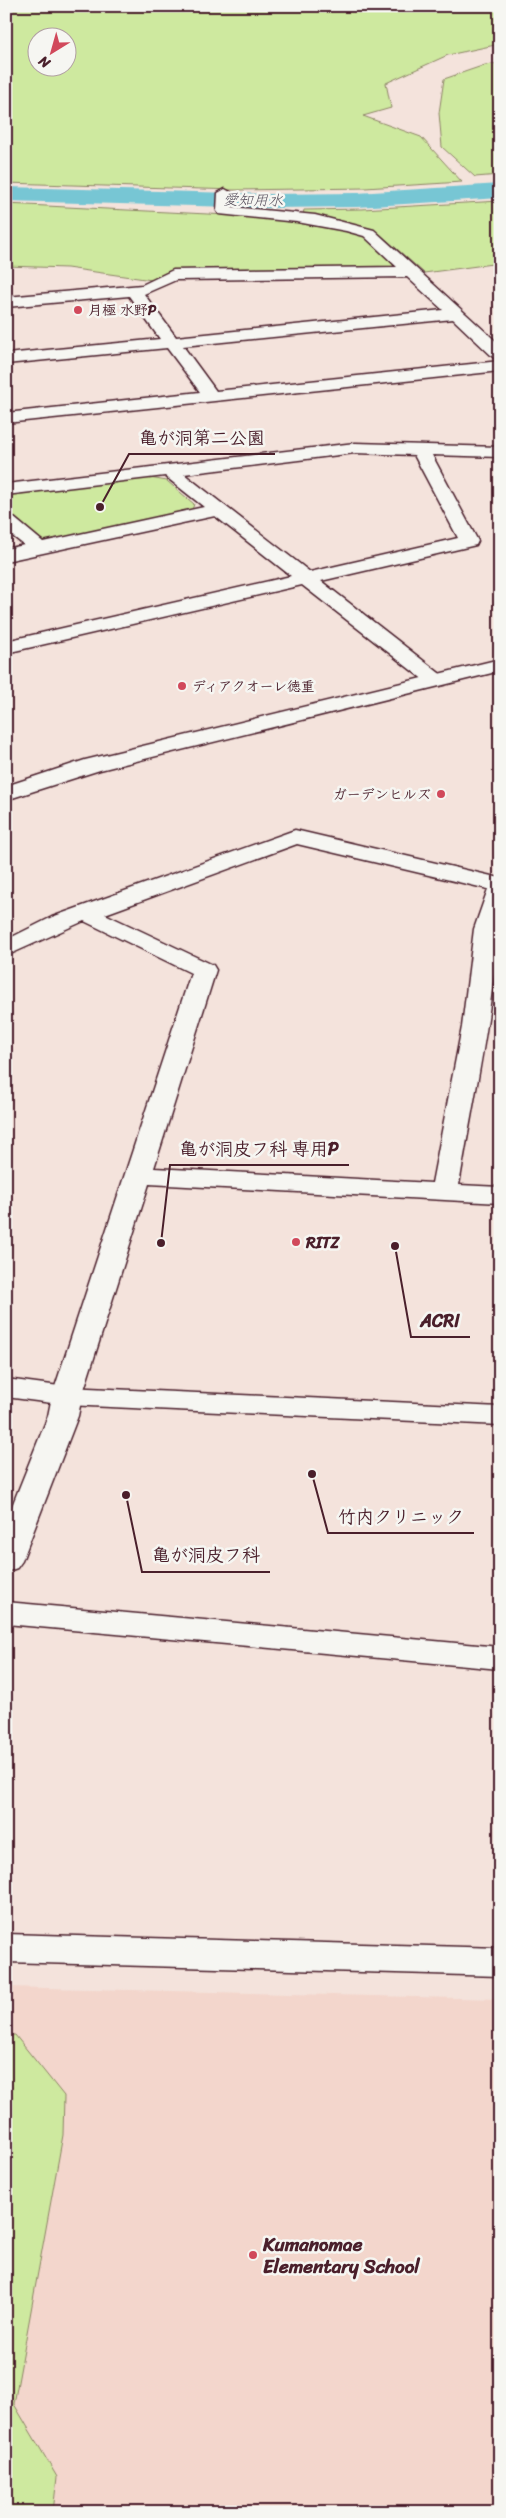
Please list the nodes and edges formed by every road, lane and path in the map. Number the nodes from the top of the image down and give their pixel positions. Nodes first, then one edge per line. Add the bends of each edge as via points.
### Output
1 (225, 193) dead end
2 (410, 272) junction
3 (132, 291) junction
4 (6, 302) edge
5 (457, 314) junction
6 (172, 343) junction
7 (499, 356) edge
8 (6, 360) edge
9 (211, 396) junction
10 (6, 418) edge
11 (420, 450) junction
12 (500, 452) edge
13 (169, 471) junction
14 (6, 490) edge
15 (218, 510) junction
16 (6, 521) edge
17 (39, 548) junction
18 (6, 555) edge
19 (308, 578) junction
20 (6, 647) edge
21 (500, 665) edge
22 (436, 680) junction
23 (6, 793) edge
24 (500, 887) edge
25 (85, 913) junction
26 (6, 949) edge
27 (138, 1175) junction
28 (444, 1192) junction
29 (500, 1195) edge
30 (6, 1388) edge
31 (67, 1396) junction
32 (500, 1416) edge
33 (6, 1561) edge
34 (6, 1613) edge
35 (500, 1658) edge
36 (6, 1948) edge
37 (500, 1962) edge

1 - 2 street via 224,211 303,216 369,233
2 - 3 street via 173,275
2 - 5 street
3 - 4 street
3 - 6 street
5 - 6 street
5 - 7 street
6 - 8 street
6 - 9 street
7 - 9 street
9 - 10 street
11 - 12 street
11 - 13 street via 355,448
11 - 19 street via 469,541
13 - 14 street
13 - 15 street
15 - 17 street
15 - 19 street
16 - 17 street
17 - 18 street
19 - 20 street
19 - 22 street
21 - 22 street
22 - 23 street via 93,765
24 - 25 street via 295,837
24 - 28 street via 486,929 474,1027
25 - 26 street via 36,932
25 - 27 street via 204,970
27 - 28 street
27 - 31 street
28 - 29 street
30 - 31 street
31 - 32 street
31 - 33 street via 64,1416
34 - 35 street
36 - 37 street

